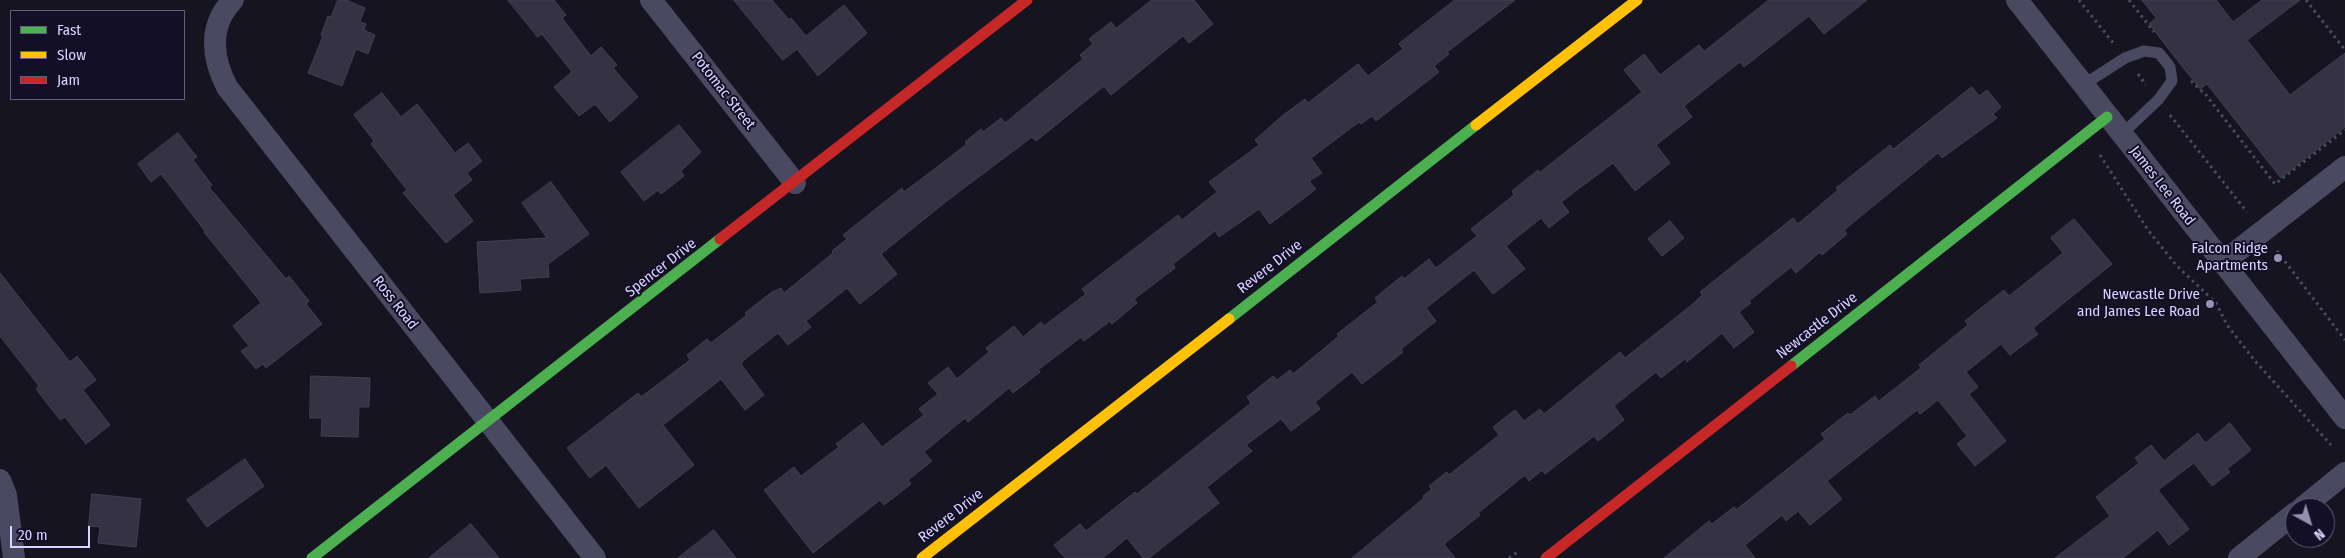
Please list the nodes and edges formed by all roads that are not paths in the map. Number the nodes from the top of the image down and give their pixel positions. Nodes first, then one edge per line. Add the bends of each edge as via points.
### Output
1 (233, 0) edge
2 (651, 0) edge
3 (1027, 0) edge
4 (1637, 0) edge
5 (2017, 0) edge
6 (2083, 85) junction
7 (2108, 117) junction
8 (2121, 134) junction
9 (2345, 167) edge
10 (795, 183) junction
11 (2222, 263) junction
12 (2345, 418) edge
13 (488, 421) junction
14 (2345, 473) edge
15 (0, 480) edge
16 (2314, 498) edge
17 (2285, 522) edge
18 (14, 558) edge
19 (312, 558) edge
20 (595, 558) edge
21 (922, 558) edge
22 (1546, 558) edge
23 (2239, 558) edge

1 - 13 street, Ross Road via 218,22 214,51 227,87
2 - 10 street, Potomac Street
3 - 10 street, Spencer Drive
4 - 21 street, Revere Drive
5 - 6 street, James Lee Road
6 - 7 street, James Lee Road
6 - 8 lane via 2125,58 2144,51 2159,52 2170,68 2172,81 2158,100
7 - 8 street, James Lee Road
7 - 22 street, Newcastle Drive
8 - 11 street, James Lee Road
9 - 11 street
10 - 13 street, Spencer Drive
11 - 12 street, James Lee Road
13 - 19 street, Spencer Drive
13 - 20 street, Ross Road
14 - 16 street
15 - 18 street via 6,495
17 - 23 street

